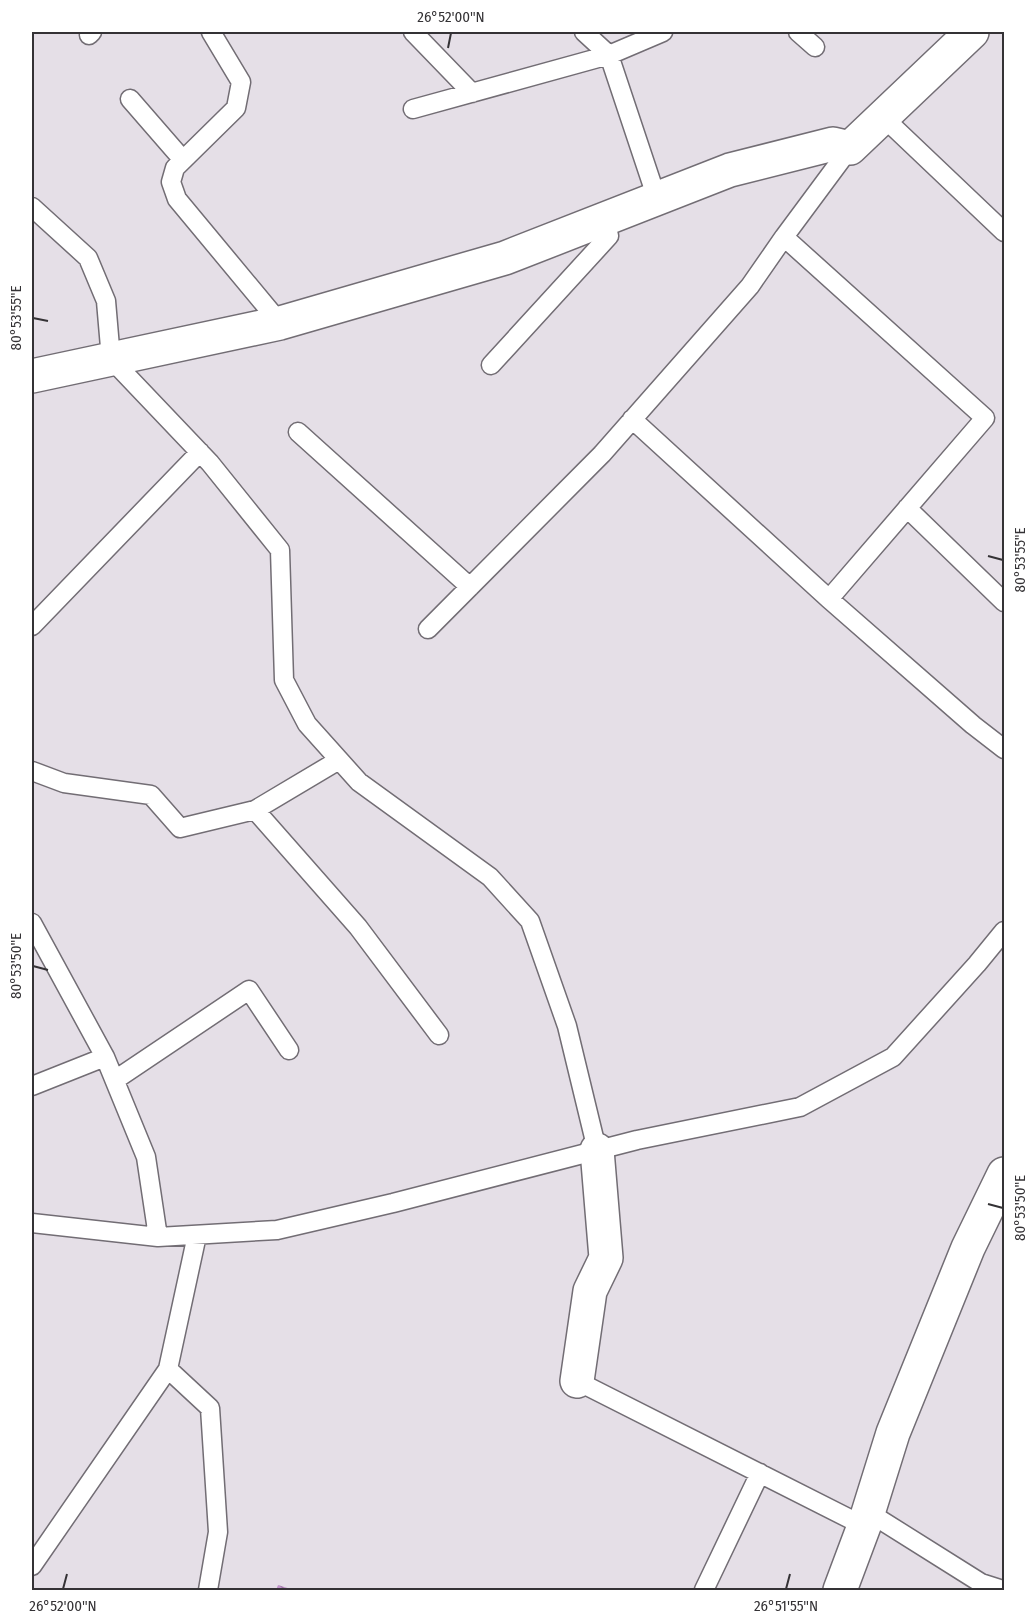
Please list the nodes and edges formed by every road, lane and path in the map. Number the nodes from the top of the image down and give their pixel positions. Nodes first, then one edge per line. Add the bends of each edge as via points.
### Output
1 (211, 32) edge
2 (413, 32) edge
3 (584, 32) edge
4 (663, 32) edge
5 (798, 32) edge
6 (972, 32) edge
7 (815, 47) dead end
8 (609, 56) junction
9 (472, 93) junction
10 (130, 99) dead end
11 (414, 109) dead end
12 (883, 117) junction
13 (850, 148) junction
14 (183, 160) junction
15 (657, 199) junction
16 (32, 207) edge
17 (605, 219) junction
18 (1005, 232) edge
19 (784, 237) junction
20 (280, 323) junction
21 (111, 359) junction
22 (491, 365) dead end
23 (32, 376) edge
24 (632, 419) junction
25 (298, 432) dead end
26 (200, 452) junction
27 (907, 508) junction
28 (470, 587) junction
29 (829, 599) junction
30 (1005, 602) edge
31 (32, 626) edge
32 (428, 629) dead end
33 (1005, 749) edge
34 (339, 760) junction
35 (32, 771) edge
36 (255, 810) junction
37 (32, 923) edge
38 (1005, 931) edge
39 (439, 1035) dead end
40 (289, 1050) dead end
41 (105, 1057) junction
42 (115, 1080) junction
43 (32, 1086) edge
44 (597, 1150) junction
45 (1005, 1174) edge
46 (32, 1223) edge
47 (197, 1235) junction
48 (158, 1237) junction
49 (168, 1369) junction
50 (577, 1381) joint
51 (760, 1473) junction
52 (866, 1519) junction
53 (32, 1566) edge
54 (208, 1590) edge
55 (704, 1590) edge
56 (840, 1590) edge
57 (1003, 1590) edge

1 - 14 lane via 241,82 236,108
2 - 9 lane
3 - 8 lane
4 - 8 lane
5 - 7 lane
6 - 12 street
8 - 9 lane
8 - 15 lane
9 - 11 lane
10 - 14 lane
12 - 13 street
12 - 18 lane
13 - 15 street via 833,144 741,167
13 - 19 lane
14 - 20 lane via 175,168 171,182 177,199
15 - 17 street
16 - 21 lane via 88,258 106,301
17 - 20 street via 505,258
17 - 22 lane via 609,236
19 - 24 lane via 750,286
19 - 27 lane via 985,418
20 - 21 street
21 - 23 street
21 - 26 lane
24 - 28 lane
24 - 29 lane
25 - 28 lane
26 - 31 lane
26 - 34 lane via 280,550 284,680 307,724
27 - 29 lane
27 - 30 lane
28 - 32 lane
29 - 33 lane
34 - 36 lane
34 - 44 lane via 359,782 490,877 530,921 567,1026
35 - 36 lane via 64,783 152,795 180,828
36 - 39 lane via 358,927
37 - 41 lane
38 - 44 lane via 893,1057 800,1107
40 - 42 lane via 249,990
41 - 42 lane
41 - 43 lane
42 - 48 lane via 146,1157
44 - 47 lane via 277,1230
44 - 50 street via 606,1258 590,1291
45 - 52 street via 968,1248 897,1422
46 - 48 lane
47 - 48 lane
47 - 49 lane
49 - 53 lane
49 - 54 lane via 210,1408 218,1532
50 - 51 lane
51 - 52 lane
51 - 55 lane
52 - 56 street
52 - 57 lane via 981,1583

